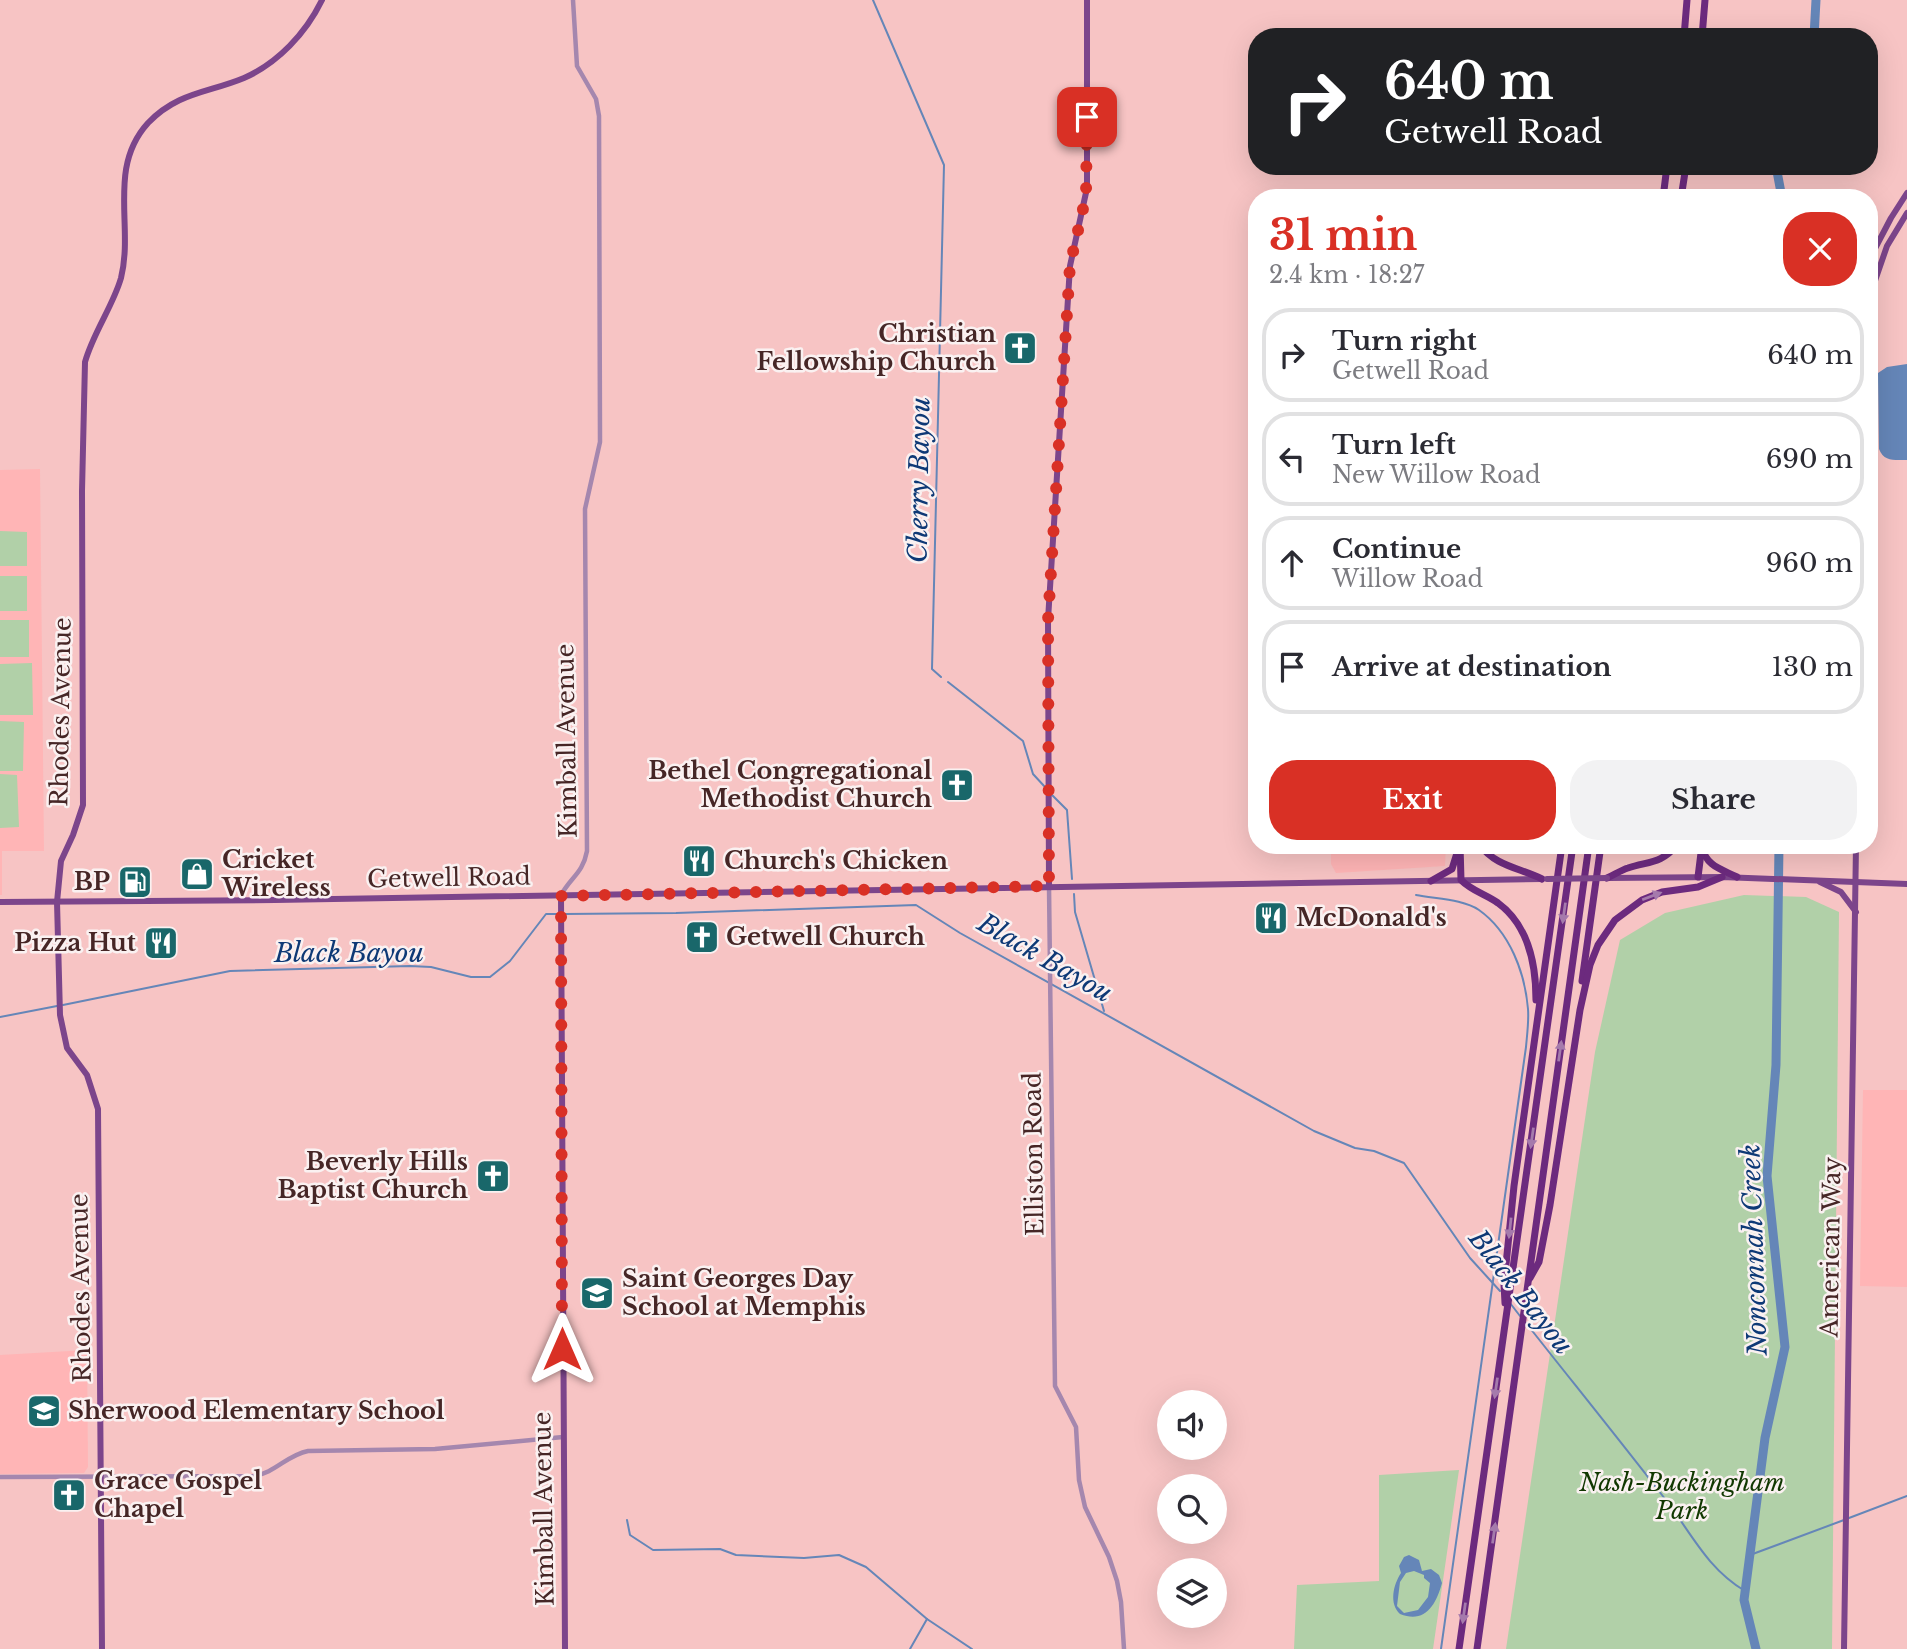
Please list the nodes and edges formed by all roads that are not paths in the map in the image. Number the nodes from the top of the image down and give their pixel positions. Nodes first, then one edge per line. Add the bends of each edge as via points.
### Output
1 (322, 0) edge
2 (573, 0) edge
3 (1087, 0) edge
4 (1687, 0) edge
5 (1705, 0) edge
6 (1685, 28) edge
7 (1703, 28) edge
8 (1907, 193) edge
9 (1907, 213) edge
10 (1878, 243) edge
11 (1878, 272) edge
12 (1457, 854) edge
13 (1460, 854) edge
14 (1490, 854) edge
15 (1561, 854) edge
16 (1572, 854) edge
17 (1588, 854) edge
18 (1600, 854) edge
19 (1668, 854) edge
20 (1701, 854) edge
21 (1705, 854) edge
22 (1856, 854) edge
23 (1698, 877) junction
24 (1722, 877) junction
25 (1737, 877) junction
26 (1607, 878) junction
27 (1545, 879) junction
28 (1461, 880) junction
29 (1815, 880) junction
30 (1431, 881) junction
31 (1857, 882) junction
32 (1907, 884) edge
33 (1049, 886) junction
34 (561, 896) junction
35 (0, 902) edge
36 (57, 902) junction
37 (1856, 913) junction
38 (1580, 1010) junction
39 (1533, 1054) junction
40 (1528, 1287) junction
41 (1506, 1320) junction
42 (563, 1437) junction
43 (0, 1477) edge
44 (100, 1477) junction
45 (102, 1649) edge
46 (565, 1649) edge
47 (1124, 1649) edge
48 (1459, 1649) edge
49 (1478, 1649) edge
50 (1844, 1649) edge

1 - 36 main road, Rhodes Avenue via 283,53 244,78 188,95 169,106 148,124 129,157 123,183 121,278 89,349 83,377 83,805 61,861
2 - 34 street, Kimball Avenue via 577,66 600,116 600,432 585,509 587,851 584,865
3 - 33 main road via 1087,188 1070,265 1048,620
4 - 6 highway
5 - 7 highway
8 - 10 main road
9 - 11 main road
12 - 30 highway via 1454,867
13 - 28 highway
14 - 27 highway
15 - 39 highway
16 -> 41 highway
40 -> 17 highway
18 - 38 highway
19 - 26 highway
20 - 23 highway
21 - 25 highway via 1711,865
22 - 31 main road, American Way
23 - 24 main road, Getwell Road
23 - 26 main road, Getwell Road
24 - 25 main road, Getwell Road
38 -> 24 highway via 1598,945 1623,912 1651,895 1698,887
25 - 29 main road, Getwell Road
26 - 27 main road, Getwell Road, bridge
27 - 28 main road, Getwell Road
28 - 30 main road, Getwell Road
28 - 39 highway via 1503,908 1524,936 1536,988
29 - 31 main road, Getwell Road
29 - 37 main road via 1841,892
30 - 33 main road, Getwell Road
31 - 32 main road, Getwell Road
31 - 37 main road, American Way
33 - 34 main road, Getwell Road
33 - 47 street, Elliston Road via 1055,1386 1078,1437 1085,1507 1117,1581
34 - 36 main road, Getwell Road
34 - 42 main road, Kimball Avenue
35 - 36 main road, Getwell Road
36 - 44 main road, Rhodes Avenue via 63,1033 67,1048 87,1075 98,1109
37 - 50 main road, American Way
38 - 40 highway via 1545,1231
39 -> 41 highway via 1514,1186
49 -> 40 highway
41 -> 48 highway
42 - 44 street via 435,1449 308,1451 254,1475
42 - 46 main road, Kimball Avenue
43 - 44 street
44 - 45 main road, Rhodes Avenue

